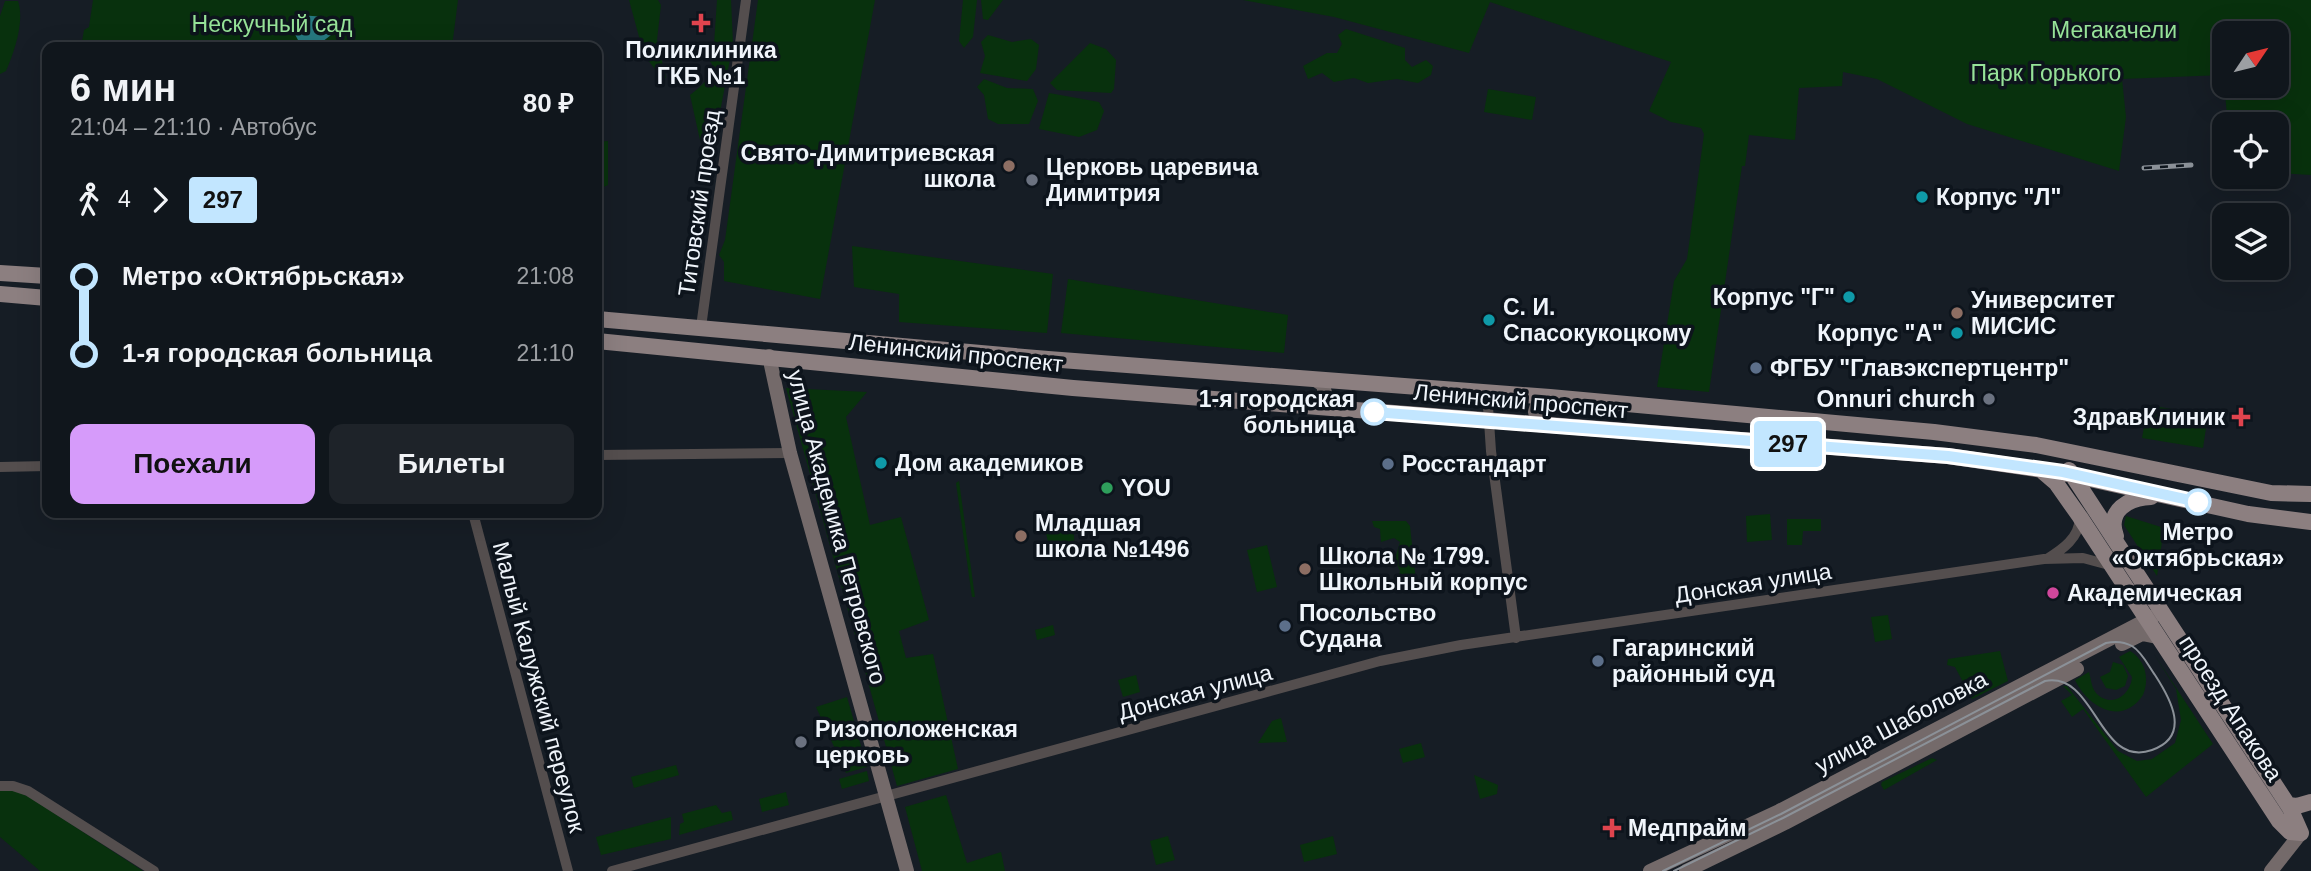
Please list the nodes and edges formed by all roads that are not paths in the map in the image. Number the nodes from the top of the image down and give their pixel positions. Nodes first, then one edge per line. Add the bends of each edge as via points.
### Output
1 (746, 0) edge
2 (0, 273) edge
3 (42, 276) edge
4 (0, 294) edge
5 (42, 298) edge
6 (602, 319) edge
7 (701, 327) junction
8 (602, 341) edge
9 (769, 356) junction
10 (1314, 379) junction
11 (1487, 392) junction
12 (1550, 397) junction
13 (1311, 406) junction
14 (1489, 422) junction
15 (1549, 426) junction
16 (2036, 445) junction
17 (790, 453) junction
18 (602, 455) edge
19 (42, 466) edge
20 (0, 467) edge
21 (2033, 467) junction
22 (2073, 475) junction
23 (2311, 494) edge
24 (2169, 496) junction
25 (2080, 517) junction
26 (474, 518) edge
27 (2311, 522) edge
28 (2119, 545) junction
29 (2047, 559) junction
30 (2113, 567) junction
31 (2146, 619) junction
32 (2170, 622) junction
33 (2157, 637) junction
34 (1516, 638) junction
35 (2216, 692) junction
36 (2200, 702) junction
37 (0, 786) edge
38 (886, 796) junction
39 (2311, 803) edge
40 (2288, 805) junction
41 (2306, 827) edge
42 (154, 871) edge
43 (568, 871) edge
44 (612, 871) edge
45 (907, 871) edge
46 (1650, 871) edge
47 (1686, 871) edge
48 (2271, 871) edge

1 - 7 street, Титовский проезд
2 - 3 main road
4 - 5 main road
6 - 7 main road, Ленинский проспект
7 - 10 main road, Ленинский проспект
8 - 9 main road, Ленинский проспект
9 - 13 main road, Ленинский проспект via 1002,382
9 - 17 main road, улица Академика Петровского
10 - 11 main road, Ленинский проспект
10 - 13 main road via 1325,393
11 - 12 main road, Ленинский проспект
11 - 14 street
12 - 15 main road via 1538,402 1535,412
12 - 16 main road, Ленинский проспект
13 - 14 main road, Ленинский проспект
14 - 15 main road, Ленинский проспект
14 - 34 street
15 - 21 main road, Ленинский проспект via 1948,456
16 - 22 main road, проезд Апакова via 2057,456
16 - 23 main road, Ленинский проспект via 2253,490
17 - 18 street
17 - 38 main road, улица Академика Петровского
19 - 20 street
21 - 22 main road, Ленинский проспект
21 - 25 main road, проезд Апакова via 2056,483
22 - 24 main road, Ленинский проспект
22 - 28 main road, проезд Апакова
24 - 27 main road, Ленинский проспект
24 - 28 main road via 2134,498 2122,504 2113,523
25 - 29 street via 2069,544
25 - 30 main road, проезд Апакова
26 - 43 street, Малый Калужский переулок
28 - 32 main road, проезд Апакова
29 - 30 street, Донская улица via 2095,559
29 - 34 street, Донская улица
30 - 31 main road, проезд Апакова
31 - 32 main road via 2160,616
31 - 33 main road, проезд Апакова
31 - 46 main road, улица Шаболовка via 1779,811
32 - 35 main road, проезд Апакова
33 - 36 main road, проезд Апакова
33 - 47 main road, улица Шаболовка via 2136,636 1845,792
34 - 38 street, Донская улица via 1380,661
35 - 36 main road via 2213,705
35 - 40 main road, проезд Апакова
36 - 41 main road, проезд Апакова via 2279,821 2290,832
37 - 42 street via 28,791
38 - 44 street, Донская улица
38 - 45 main road, улица Академика Петровского
39 - 40 main road
40 - 41 main road, проезд Апакова
41 - 48 main road

